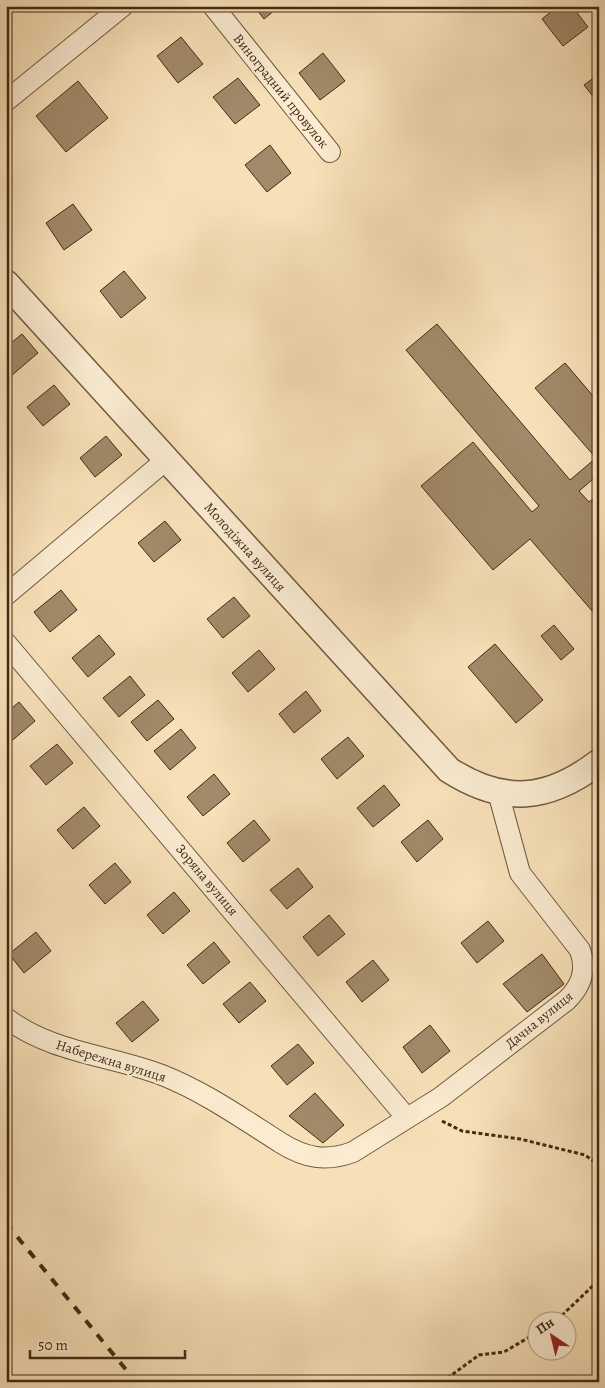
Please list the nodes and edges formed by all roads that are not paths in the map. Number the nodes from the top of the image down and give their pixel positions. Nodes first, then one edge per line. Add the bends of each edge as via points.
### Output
1 (123, 6) edge
2 (213, 6) edge
3 (6, 102) edge
4 (330, 152) dead end
5 (6, 282) edge
6 (166, 460) junction
7 (6, 594) edge
8 (6, 643) edge
9 (599, 762) edge
10 (498, 792) junction
11 (6, 1018) edge
12 (406, 1117) junction
13 (322, 1159) joint

1 - 3 street
2 - 4 street, Виноградний провулок
5 - 6 street, Молодіжна вулиця
6 - 7 street
6 - 10 street, Молодіжна вулиця via 449,770 482,789
8 - 12 street, Зоряна вулиця
9 - 10 street via 555,789 526,794
10 - 12 street, Дачна вулиця via 520,873 580,950 585,964 583,977 567,1000 441,1097
11 - 13 street, Набережна вулиця via 22,1030 62,1048 162,1075 205,1096 290,1148
12 - 13 street, Дачна вулиця via 353,1152 338,1158

